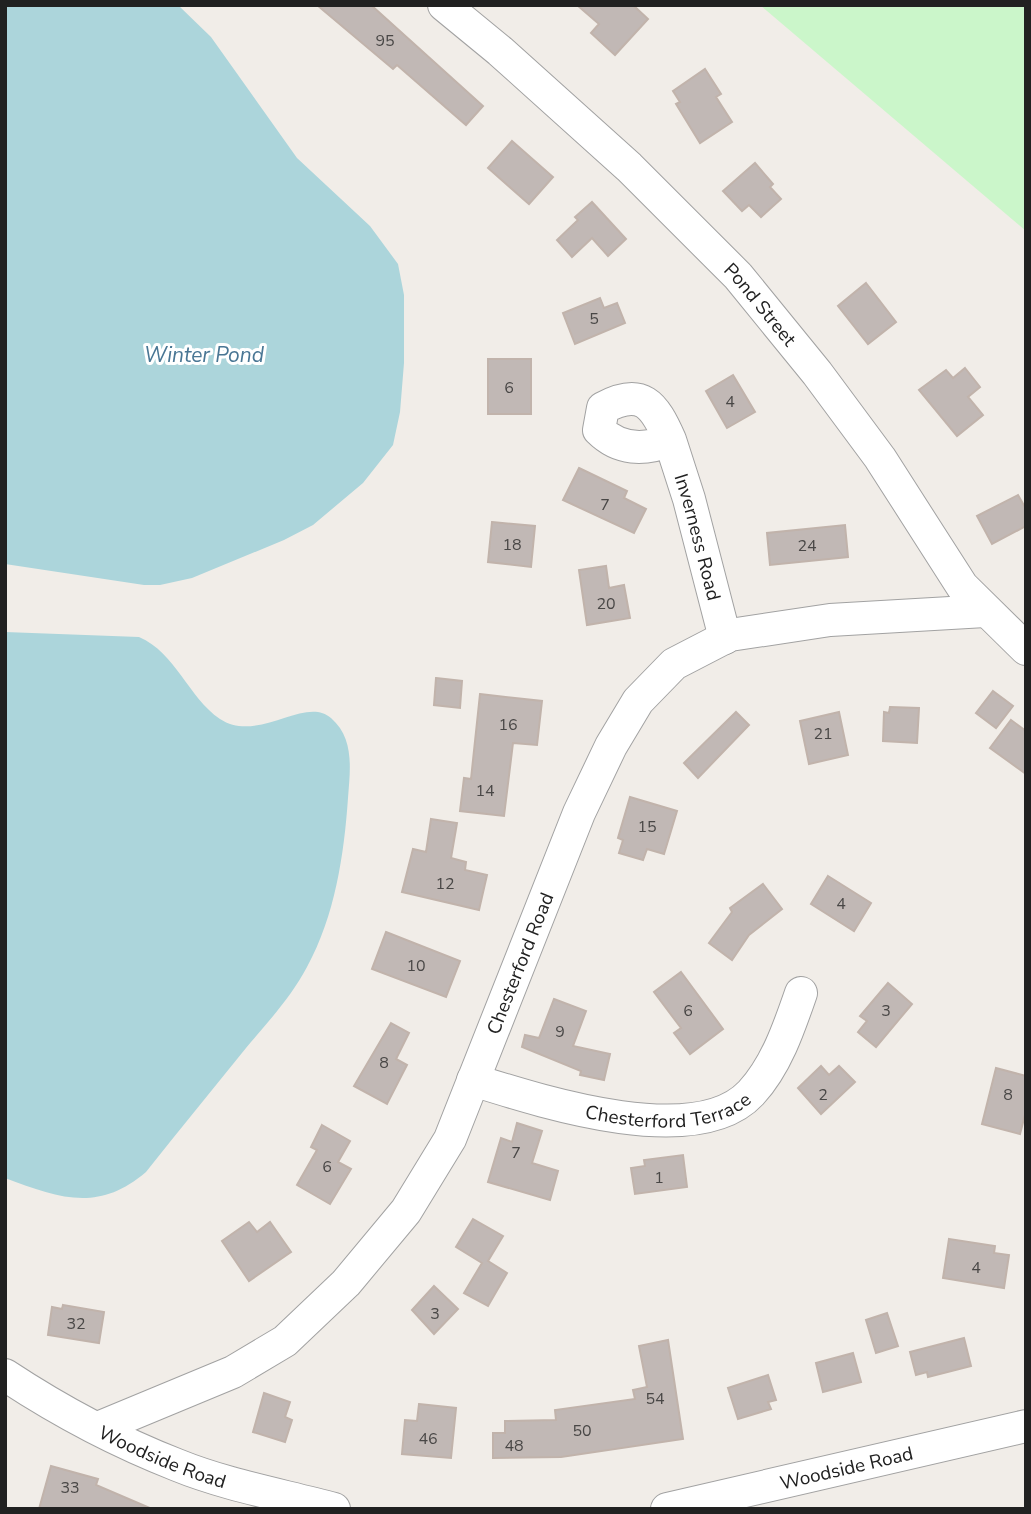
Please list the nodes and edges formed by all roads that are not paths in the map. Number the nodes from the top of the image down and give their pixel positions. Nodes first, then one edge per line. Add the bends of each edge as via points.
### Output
1 (444, 5) edge
2 (670, 440) dead end
3 (985, 611) junction
4 (725, 638) junction
5 (1026, 649) edge
6 (801, 993) dead end
7 (473, 1080) junction
8 (5, 1375) edge
9 (20, 1398) edge
10 (1026, 1426) edge
11 (98, 1428) junction
12 (686, 1507) edge
13 (334, 1509) edge

1 - 3 street, Pond Street via 629,167 738,276 833,394 880,458 937,551
2 - 4 street, Inverness Road
3 - 4 street, Chesterford Road via 830,620
3 - 5 street, Pond Street
4 - 7 street, Chesterford Road via 674,664 638,701 611,746 579,813
6 - 7 street, Chesterford Terrace via 785,1040 750,1094 713,1117 674,1122 601,1114
7 - 11 street, Chesterford Road via 450,1139 406,1211 346,1283 285,1341 233,1372
8 - 9 street, Woodside Road
9 - 11 street, Woodside Road
10 - 12 street, Woodside Road
11 - 13 street, Woodside Road via 178,1466

